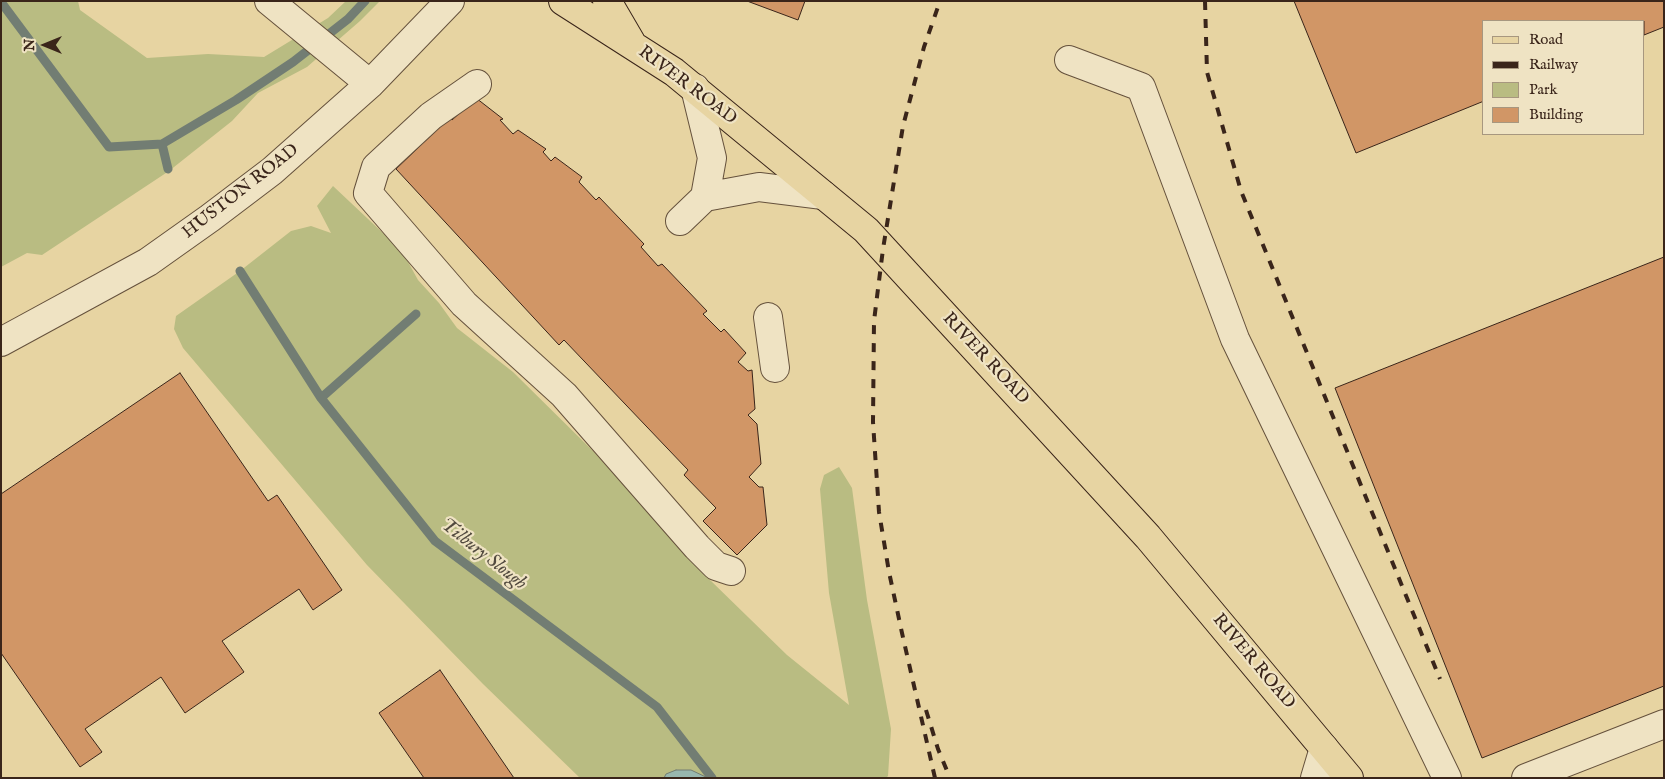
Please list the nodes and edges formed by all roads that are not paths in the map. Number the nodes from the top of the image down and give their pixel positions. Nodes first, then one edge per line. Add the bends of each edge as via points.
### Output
1 (450, 1) edge
2 (563, 1) edge
3 (606, 1) edge
4 (274, 5) edge
5 (633, 45) junction
6 (1069, 60) dead end
7 (370, 84) junction
8 (477, 84) dead end
9 (695, 88) junction
10 (823, 195) junction
11 (705, 197) junction
12 (680, 221) dead end
13 (768, 317) dead end
14 (1, 342) edge
15 (775, 368) dead end
16 (731, 571) dead end
17 (1664, 724) edge
18 (1324, 748) junction
19 (1315, 778) edge
20 (1349, 778) edge
21 (1447, 778) edge
22 (1526, 778) edge

1 - 7 street, HUSTON ROAD
2 - 5 main road, RIVER ROAD
3 - 5 main road
4 - 7 street
5 - 9 main road, RIVER ROAD
6 - 21 street via 1141,87 1235,338
7 - 14 street, HUSTON ROAD via 272,171 148,262
8 - 16 street via 431,116 376,167 368,193 464,304 564,395 697,547 716,566
9 - 10 main road, RIVER ROAD
9 - 11 street via 712,158
10 - 11 street via 759,187
10 - 18 main road, RIVER ROAD via 866,230 1148,537
11 - 12 street
13 - 15 street
17 - 22 street
18 - 19 street
18 - 20 main road, RIVER ROAD

